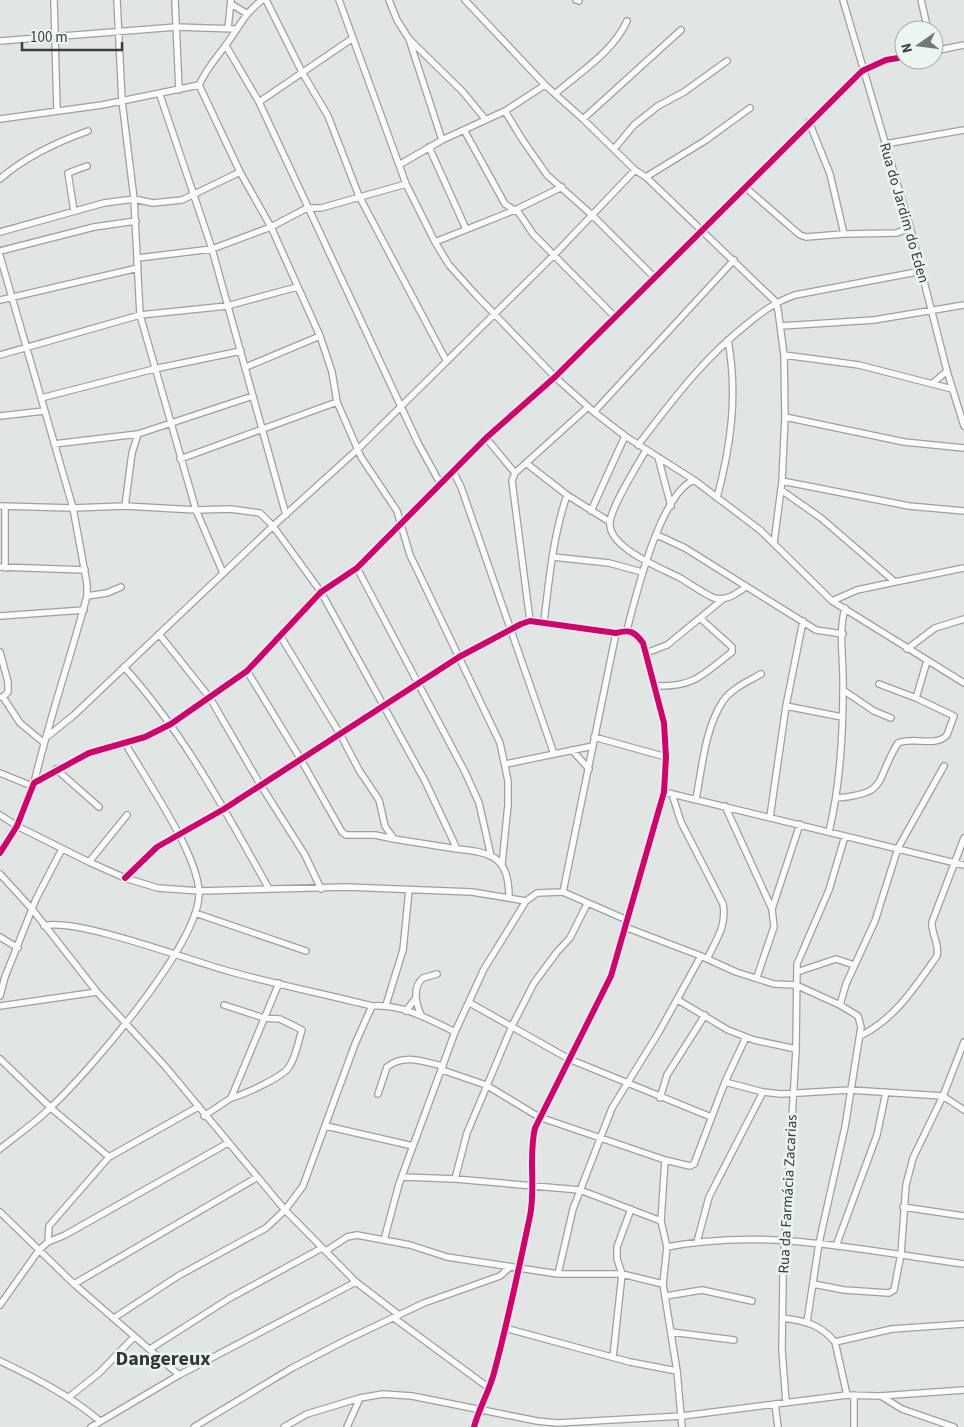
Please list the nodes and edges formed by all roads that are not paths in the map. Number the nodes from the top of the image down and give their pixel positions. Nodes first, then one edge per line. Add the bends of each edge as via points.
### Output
1 (54, 0) edge
2 (116, 0) edge
3 (175, 0) edge
4 (262, 0) edge
5 (266, 0) edge
6 (339, 0) edge
7 (389, 0) edge
8 (466, 0) edge
9 (843, 0) edge
10 (921, 0) edge
11 (231, 2) edge
12 (246, 13) junction
13 (926, 20) edge
14 (627, 21) dead end
15 (176, 28) junction
16 (228, 28) junction
17 (236, 29) junction
18 (681, 30) dead end
19 (118, 31) junction
20 (56, 36) junction
21 (353, 38) junction
22 (409, 39) junction
23 (0, 41) edge
24 (964, 45) edge
25 (226, 46) junction
26 (944, 49) edge
27 (894, 59) edge
28 (727, 61) dead end
29 (862, 71) junction
30 (302, 72) junction
31 (199, 85) junction
32 (544, 85) junction
33 (179, 90) junction
34 (160, 94) junction
35 (555, 94) junction
36 (122, 101) junction
37 (259, 102) junction
38 (750, 108) dead end
39 (57, 110) junction
40 (505, 111) junction
41 (0, 119) edge
42 (583, 119) junction
43 (486, 120) junction
44 (809, 122) junction
45 (464, 130) junction
46 (964, 130) edge
47 (88, 131) dead end
48 (442, 140) junction
49 (885, 144) junction
50 (429, 147) junction
51 (614, 149) junction
52 (399, 165) junction
53 (87, 166) dead end
54 (635, 170) junction
55 (240, 172) junction
56 (646, 177) junction
57 (0, 179) edge
58 (406, 184) junction
59 (562, 187) junction
60 (745, 187) junction
61 (194, 194) junction
62 (360, 196) junction
63 (134, 199) junction
64 (307, 208) junction
65 (515, 210) junction
66 (74, 211) junction
67 (592, 214) junction
68 (136, 221) junction
69 (910, 227) junction
70 (271, 228) junction
71 (466, 229) junction
72 (0, 232) edge
73 (701, 232) junction
74 (844, 234) junction
75 (435, 242) junction
76 (212, 249) junction
77 (0, 251) edge
78 (554, 255) junction
79 (0, 256) edge
80 (138, 258) junction
81 (734, 260) junction
82 (138, 268) junction
83 (922, 271) junction
84 (654, 277) junction
85 (297, 287) junction
86 (11, 297) junction
87 (0, 300) edge
88 (776, 302) junction
89 (964, 305) edge
90 (227, 306) junction
91 (932, 310) junction
92 (496, 313) junction
93 (140, 315) junction
94 (615, 317) junction
95 (781, 326) junction
96 (320, 336) junction
97 (728, 340) junction
98 (26, 348) junction
99 (240, 351) junction
100 (0, 354) edge
101 (784, 355) junction
102 (446, 360) junction
103 (246, 367) junction
104 (154, 369) junction
105 (947, 371) junction
106 (555, 377) junction
107 (933, 383) junction
108 (952, 389) junction
109 (253, 396) junction
110 (41, 398) junction
111 (337, 402) junction
112 (400, 405) junction
113 (588, 407) junction
114 (44, 411) junction
115 (594, 412) junction
116 (0, 416) edge
117 (785, 417) junction
118 (170, 423) junction
119 (964, 426) edge
120 (262, 431) junction
121 (138, 434) junction
122 (625, 436) junction
123 (486, 438) junction
124 (54, 444) junction
125 (638, 445) junction
126 (964, 448) edge
127 (358, 449) junction
128 (646, 450) junction
129 (658, 457) junction
130 (180, 459) junction
131 (526, 463) junction
132 (453, 471) junction
133 (515, 473) junction
134 (694, 480) junction
135 (782, 481) junction
136 (440, 482) junction
137 (781, 490) junction
138 (567, 496) junction
139 (717, 498) junction
140 (125, 506) junction
141 (671, 506) junction
142 (3, 507) edge
143 (73, 508) junction
144 (196, 510) junction
145 (591, 511) junction
146 (964, 511) edge
147 (286, 515) junction
148 (610, 522) junction
149 (401, 524) junction
150 (273, 526) junction
151 (657, 535) junction
152 (774, 543) junction
153 (553, 557) junction
154 (645, 561) junction
155 (3, 567) edge
156 (357, 568) junction
157 (964, 568) edge
158 (85, 570) junction
159 (642, 572) junction
160 (223, 573) junction
161 (895, 582) junction
162 (122, 587) dead end
163 (746, 587) junction
164 (321, 592) junction
165 (87, 596) junction
166 (723, 599) junction
167 (832, 601) junction
168 (845, 608) junction
169 (84, 610) junction
170 (0, 616) edge
171 (700, 618) junction
172 (964, 619) edge
173 (530, 620) junction
174 (803, 621) junction
175 (544, 622) junction
176 (512, 629) junction
177 (627, 630) junction
178 (616, 633) junction
179 (159, 634) junction
180 (843, 634) junction
181 (281, 637) junction
182 (907, 649) junction
183 (0, 652) edge
184 (646, 653) junction
185 (459, 657) junction
186 (927, 661) junction
187 (124, 667) junction
188 (247, 671) junction
189 (761, 674) dead end
190 (418, 683) junction
191 (964, 683) edge
192 (879, 684) dead end
193 (656, 686) junction
194 (843, 690) junction
195 (2, 697) edge
196 (210, 698) junction
197 (916, 698) junction
198 (786, 706) junction
199 (383, 708) junction
200 (842, 717) junction
201 (891, 718) dead end
202 (171, 724) junction
203 (340, 734) junction
204 (48, 736) junction
205 (594, 736) junction
206 (44, 742) junction
207 (125, 743) junction
208 (593, 746) junction
209 (572, 750) junction
210 (554, 754) junction
211 (666, 757) junction
212 (300, 758) junction
213 (506, 764) junction
214 (944, 766) dead end
215 (56, 769) junction
216 (589, 769) junction
217 (0, 773) edge
218 (33, 784) junction
219 (260, 784) junction
220 (664, 792) junction
221 (672, 794) junction
222 (837, 798) junction
223 (696, 799) junction
224 (726, 806) junction
225 (99, 807) dead end
226 (224, 809) junction
227 (0, 815) edge
228 (127, 815) dead end
229 (770, 817) junction
230 (800, 824) junction
231 (16, 826) junction
232 (829, 832) junction
233 (179, 835) junction
234 (845, 836) junction
235 (964, 838) edge
236 (394, 839) junction
237 (898, 848) junction
238 (62, 849) junction
239 (457, 849) junction
240 (0, 853) edge
241 (491, 856) junction
242 (89, 862) junction
243 (502, 864) junction
244 (954, 864) junction
245 (964, 865) edge
246 (0, 874) edge
247 (125, 878) junction
248 (269, 889) junction
249 (321, 889) junction
250 (409, 890) junction
251 (199, 891) junction
252 (563, 892) junction
253 (510, 897) junction
254 (526, 901) junction
255 (587, 904) junction
256 (32, 909) junction
257 (772, 909) junction
258 (195, 913) junction
259 (626, 920) junction
260 (44, 926) junction
261 (625, 927) junction
262 (0, 937) edge
263 (18, 948) junction
264 (306, 951) dead end
265 (176, 955) junction
266 (704, 957) junction
267 (854, 965) junction
268 (797, 972) junction
269 (437, 974) dead end
270 (2, 977) edge
271 (757, 977) junction
272 (278, 983) junction
273 (796, 985) junction
274 (97, 992) junction
275 (0, 996) edge
276 (415, 999) junction
277 (678, 1000) junction
278 (470, 1003) junction
279 (224, 1005) dead end
280 (386, 1005) junction
281 (840, 1005) junction
282 (0, 1006) edge
283 (372, 1006) junction
284 (406, 1011) junction
285 (421, 1015) junction
286 (705, 1015) junction
287 (264, 1018) junction
288 (126, 1024) junction
289 (512, 1026) junction
290 (455, 1032) junction
291 (860, 1036) junction
292 (746, 1038) junction
293 (964, 1042) edge
294 (796, 1049) junction
295 (570, 1059) junction
296 (0, 1060) edge
297 (442, 1068) junction
298 (725, 1082) junction
299 (626, 1083) junction
300 (486, 1085) junction
301 (850, 1090) junction
302 (762, 1092) junction
303 (794, 1092) junction
304 (886, 1092) junction
305 (378, 1094) dead end
306 (943, 1096) junction
307 (231, 1098) junction
308 (660, 1098) junction
309 (198, 1107) junction
310 (51, 1108) junction
311 (964, 1110) edge
312 (204, 1116) junction
313 (539, 1117) junction
314 (711, 1117) junction
315 (326, 1126) junction
316 (600, 1138) junction
317 (228, 1143) junction
318 (413, 1146) junction
319 (0, 1149) edge
320 (109, 1157) junction
321 (665, 1160) junction
322 (403, 1177) junction
323 (256, 1178) junction
324 (455, 1179) junction
325 (534, 1185) junction
326 (580, 1190) junction
327 (903, 1207) junction
328 (631, 1209) junction
329 (285, 1210) junction
330 (0, 1212) edge
331 (964, 1216) edge
332 (661, 1221) junction
333 (785, 1239) junction
334 (384, 1240) junction
335 (48, 1242) junction
336 (697, 1242) junction
337 (819, 1243) junction
338 (836, 1246) junction
339 (667, 1247) junction
340 (324, 1249) junction
341 (40, 1250) junction
342 (901, 1254) junction
343 (964, 1264) edge
344 (510, 1267) junction
345 (518, 1268) junction
346 (558, 1274) junction
347 (622, 1274) junction
348 (356, 1282) junction
349 (74, 1284) junction
350 (663, 1284) junction
351 (813, 1284) junction
352 (666, 1296) junction
353 (1, 1301) edge
354 (752, 1301) dead end
355 (397, 1317) junction
356 (114, 1318) junction
357 (783, 1318) junction
358 (807, 1322) junction
359 (964, 1324) edge
360 (505, 1328) junction
361 (671, 1332) junction
362 (134, 1337) junction
363 (734, 1340) dead end
364 (836, 1342) junction
365 (150, 1349) junction
366 (613, 1357) junction
367 (0, 1361) edge
368 (677, 1371) junction
369 (180, 1375) junction
370 (489, 1388) junction
371 (964, 1390) edge
372 (847, 1395) junction
373 (854, 1395) junction
374 (880, 1396) junction
375 (69, 1397) junction
376 (360, 1398) junction
377 (786, 1402) junction
378 (775, 1404) junction
379 (479, 1408) junction
380 (682, 1416) junction
381 (100, 1421) junction
382 (597, 1424) edge
383 (91, 1427) edge
384 (194, 1427) edge
385 (284, 1427) edge
386 (347, 1427) edge
387 (474, 1427) edge
388 (682, 1427) edge
389 (778, 1427) edge
390 (854, 1427) edge
391 (954, 1427) edge

1 - 20 street
2 - 19 street
3 - 15 street
4 - 12 street
5 - 30 street
6 - 21 street
7 - 22 street
8 - 32 street
9 - 29 street, Rua do Jardim do Eden
10 - 13 street
11 - 12 street
11 - 16 street
12 - 17 street
14 - 35 street via 613,44
15 - 16 street
15 - 19 street
15 - 33 street
16 - 17 street
17 - 25 street
18 - 42 street
19 - 20 street
19 - 36 street
20 - 23 street
20 - 39 street
21 - 30 street
21 - 52 street
22 - 43 street
22 - 48 street
24 - 26 street
25 - 31 street via 210,64
25 - 37 street
27 - 29 street
28 - 51 street via 658,106 634,125
29 - 44 street
29 - 49 street, Rua do Jardim do Eden
30 - 37 street
30 - 62 street via 328,116
31 - 33 street
31 - 55 street
32 - 35 street
32 - 40 street
33 - 34 street
34 - 36 street
34 - 61 street
35 - 42 street
36 - 39 street
36 - 63 street
37 - 64 street
38 - 56 street
39 - 41 street
40 - 43 street
40 - 59 street via 548,175
42 - 51 street
43 - 45 street
44 - 60 street
44 - 74 street via 830,174
45 - 48 street
45 - 65 street via 505,204
46 - 49 street
47 - 57 street via 44,150
48 - 50 street
49 - 69 street, Rua do Jardim do Eden
50 - 52 street
50 - 71 street
51 - 54 street
52 - 58 street
53 - 66 street via 68,173
54 - 56 street
54 - 67 street
55 - 61 street
55 - 70 street
56 - 73 street
58 - 62 street
58 - 75 street
59 - 65 street
59 - 67 street
60 - 73 street
60 - 74 street via 800,235
61 - 63 street via 172,202
61 - 76 street
62 - 64 street via 322,208
62 - 102 street
63 - 66 street
63 - 68 street
64 - 70 street
64 - 112 street
65 - 71 street
65 - 78 street
66 - 72 street
67 - 78 street
67 - 84 street
68 - 77 street via 94,227
68 - 80 street
69 - 74 street via 897,233
69 - 83 street, Rua do Jardim do Eden
70 - 76 street
70 - 85 street
71 - 75 street
73 - 81 street
73 - 84 street
75 - 92 street via 449,264
76 - 80 street
76 - 90 street
78 - 92 street
78 - 94 street
79 - 86 street
80 - 82 street
81 - 88 street
81 - 115 street
82 - 86 street
82 - 93 street
83 - 88 street via 795,295
83 - 91 street, Rua do Jardim do Eden
84 - 94 street
85 - 90 street
85 - 96 street
86 - 87 street
86 - 98 street
88 - 95 street
88 - 97 street
89 - 91 street
90 - 93 street
90 - 99 street
91 - 95 street via 874,320
91 - 105 street, Rua do Jardim do Eden
92 - 102 street
92 - 106 street
93 - 98 street
93 - 104 street
94 - 106 street
95 - 101 street
96 - 103 street
96 - 111 street via 332,372
97 - 125 street via 692,376
97 - 139 street via 734,410
98 - 100 street
98 - 110 street
99 - 103 street
99 - 104 street
101 - 107 street via 858,365
101 - 117 street
102 - 112 street
103 - 109 street
104 - 110 street
104 - 118 street
105 - 107 street
105 - 108 street, Rua do Jardim do Eden
106 - 113 street
106 - 123 street
107 - 108 street
108 - 119 street, Rua do Jardim do Eden
109 - 118 street
109 - 120 street
110 - 114 street
111 - 120 street
111 - 127 street
112 - 127 street
112 - 136 street
113 - 115 street
113 - 131 street
114 - 116 street
114 - 124 street
115 - 122 street
117 - 126 street via 904,442
117 - 135 street
118 - 121 street
118 - 130 street
120 - 130 street
120 - 147 street
121 - 124 street
121 - 140 street via 132,453
122 - 125 street
122 - 145 street
123 - 132 street
123 - 133 street
124 - 143 street
125 - 128 street
127 - 147 street
127 - 149 street
128 - 129 street
128 - 148 street
129 - 134 street
129 - 141 street
130 - 144 street
131 - 133 street
131 - 138 street
132 - 136 street
132 - 176 street
133 - 173 street via 512,481
134 - 139 street
134 - 141 street via 680,489
135 - 137 street
135 - 146 street via 932,510
136 - 149 street
137 - 152 street
137 - 161 street via 820,518
138 - 145 street
138 - 153 street
139 - 152 street
140 - 143 street
140 - 144 street
141 - 151 street
142 - 143 street
142 - 155 street
143 - 158 street
144 - 150 street via 231,509 260,513
144 - 160 street
145 - 148 street
147 - 150 street
148 - 154 street via 617,540
149 - 156 street
149 - 185 street via 410,555
150 - 160 street
150 - 164 street
151 - 154 street
151 - 163 street
152 - 167 street
153 - 159 street via 609,563
153 - 175 street
154 - 159 street
154 - 166 street via 701,592
155 - 158 street
156 - 164 street
156 - 190 street
157 - 161 street
158 - 165 street
159 - 177 street
160 - 179 street
161 - 167 street via 857,590
162 - 165 street
163 - 166 street
163 - 174 street
164 - 181 street
164 - 199 street
165 - 169 street
166 - 171 street
167 - 168 street
168 - 180 street
168 - 182 street
169 - 170 street
169 - 204 street via 56,698
171 - 184 street via 667,645
171 - 193 street via 727,642 732,652 692,682 676,687
172 - 182 street via 935,628
173 - 175 street
173 - 176 street
174 - 180 street via 821,631
174 - 198 street
175 - 178 street
176 - 185 street
176 - 210 street
177 - 178 street
177 - 184 street via 635,632
178 - 205 street
179 - 187 street
179 - 196 street
180 - 194 street
181 - 188 street
181 - 203 street
182 - 186 street
183 - 195 street via 8,682 8,692
184 - 193 street
185 - 190 street
185 - 213 street via 500,743
186 - 191 street
186 - 197 street
187 - 202 street
187 - 204 street
188 - 196 street
188 - 212 street
189 - 223 street via 724,700 709,736
190 - 199 street
190 - 241 street via 480,803
192 - 197 street
193 - 211 street via 664,723
194 - 200 street
194 - 201 street via 874,711
195 - 206 street via 20,723
196 - 202 street
196 - 219 street
197 - 222 street via 954,716 947,735 935,741 904,740 898,743 871,792
198 - 200 street
198 - 229 street
199 - 203 street
199 - 239 street via 425,781
200 - 222 street
202 - 207 street
202 - 226 street
203 - 212 street
203 - 236 street via 379,800 385,826
204 - 206 street
205 - 208 street
205 - 211 street
206 - 218 street
207 - 215 street
207 - 233 street
208 - 209 street
208 - 216 street
209 - 210 street
209 - 216 street
210 - 213 street
211 - 220 street
212 - 219 street
212 - 236 street via 342,832
213 - 243 street via 508,805
214 - 237 street
215 - 218 street
215 - 225 street
216 - 252 street
217 - 218 street
218 - 231 street
219 - 226 street
219 - 249 street via 305,855
220 - 221 street
220 - 259 street
221 - 223 street
221 - 266 street via 681,822 724,904 723,926
222 - 232 street
223 - 224 street
224 - 229 street
224 - 257 street
226 - 233 street
226 - 248 street
227 - 231 street
228 - 242 street
229 - 230 street
230 - 232 street
230 - 257 street
231 - 238 street
231 - 240 street
232 - 234 street
233 - 247 street via 157,847
233 - 251 street via 193,864
234 - 237 street
234 - 268 street, Rua da Farmácia Zacarias via 835,874 800,955
235 - 244 street
236 - 239 street
237 - 244 street
237 - 267 street via 875,921
238 - 242 street
238 - 256 street
239 - 241 street
241 - 243 street
242 - 247 street
243 - 253 street via 507,872
244 - 245 street
244 - 291 street via 932,922 938,945 937,956 890,1017
246 - 256 street
247 - 251 street via 158,888
248 - 249 street
248 - 251 street
249 - 250 street
250 - 253 street
250 - 280 street via 402,950
251 - 258 street
252 - 254 street via 537,893
252 - 255 street
253 - 254 street
254 - 278 street via 484,969
255 - 259 street
255 - 289 street via 570,938 534,983
256 - 260 street
256 - 263 street
257 - 271 street via 774,926
258 - 264 street
258 - 265 street
259 - 261 street
260 - 265 street via 55,924 74,928
260 - 274 street
261 - 266 street
261 - 295 street via 611,976
262 - 263 street
263 - 270 street
265 - 272 street
265 - 288 street
266 - 271 street via 736,972
266 - 277 street
267 - 268 street via 836,959
267 - 281 street
268 - 273 street, Rua da Farmácia Zacarias
269 - 276 street via 420,980
270 - 275 street
271 - 273 street via 774,984
272 - 283 street
272 - 287 street
273 - 281 street
273 - 294 street, Rua da Farmácia Zacarias
274 - 282 street
274 - 288 street
276 - 284 street
276 - 285 street
277 - 286 street
277 - 299 street
278 - 289 street
278 - 290 street
279 - 287 street
280 - 283 street
280 - 284 street
281 - 291 street via 858,1016
283 - 315 street via 354,1044
284 - 285 street
285 - 290 street
286 - 292 street via 721,1027
286 - 308 street via 667,1075
287 - 307 street
287 - 307 street via 280,1019 302,1030 291,1062 285,1071
288 - 309 street
288 - 310 street
289 - 295 street
289 - 300 street
290 - 297 street
291 - 301 street
292 - 294 street
292 - 298 street
293 - 306 street
294 - 303 street, Rua da Farmácia Zacarias
295 - 299 street
295 - 313 street
296 - 310 street
297 - 300 street
297 - 305 street via 410,1059 397,1062 387,1067
297 - 318 street
298 - 302 street
298 - 314 street
299 - 308 street
299 - 316 street
300 - 313 street
300 - 324 street via 463,1144
301 - 303 street
301 - 304 street
301 - 337 street via 834,1187
302 - 303 street
302 - 336 street via 709,1196
303 - 333 street, Rua da Farmácia Zacarias
304 - 306 street
304 - 338 street via 877,1135
306 - 311 street
306 - 327 street via 913,1158
307 - 312 street
308 - 314 street
309 - 312 street
309 - 320 street
310 - 319 street
310 - 320 street
312 - 317 street
313 - 316 street
313 - 325 street via 533,1138
314 - 321 street via 692,1166
315 - 318 street
315 - 329 street via 303,1186
316 - 321 street
316 - 326 street
317 - 323 street
317 - 335 street
318 - 322 street
320 - 335 street via 49,1226
321 - 332 street
322 - 324 street
322 - 334 street
323 - 329 street
323 - 349 street
324 - 325 street
325 - 326 street
325 - 345 street via 531,1214
326 - 328 street
326 - 346 street via 566,1233
327 - 331 street
327 - 342 street
328 - 332 street
328 - 347 street via 617,1246
329 - 340 street
329 - 356 street via 266,1228 178,1276
330 - 341 street
332 - 339 street
333 - 336 street
333 - 337 street
333 - 357 street, Rua da Farmácia Zacarias
334 - 340 street via 352,1235
334 - 344 street via 410,1244 447,1257
335 - 341 street
336 - 339 street
337 - 338 street
337 - 351 street
338 - 342 street
339 - 350 street
340 - 348 street
340 - 365 street via 230,1298
341 - 349 street
341 - 353 street
342 - 343 street
342 - 351 street via 892,1292 844,1290
344 - 345 street
344 - 355 street via 500,1276 431,1300
345 - 346 street
345 - 360 street
346 - 347 street
347 - 350 street
347 - 366 street
348 - 355 street
348 - 369 street
349 - 356 street
350 - 352 street
351 - 358 street
352 - 354 street via 702,1290
352 - 361 street
355 - 370 street
355 - 384 street via 292,1368
356 - 362 street
357 - 358 street
357 - 377 street, Rua da Farmácia Zacarias
358 - 364 street via 821,1328
359 - 364 street via 892,1329
360 - 366 street
360 - 370 street
361 - 363 street
361 - 368 street
362 - 365 street
362 - 375 street via 99,1373
364 - 372 street
365 - 369 street
366 - 368 street
367 - 375 street
368 - 380 street
369 - 381 street
370 - 379 street
371 - 374 street
372 - 373 street
372 - 377 street
373 - 374 street
373 - 390 street
374 - 391 street via 902,1409
375 - 381 street
376 - 379 street via 398,1394
376 - 385 street via 307,1414
376 - 386 street
377 - 378 street
378 - 380 street
378 - 389 street
379 - 382 street via 547,1422
379 - 387 street
380 - 382 street
380 - 388 street
381 - 383 street

